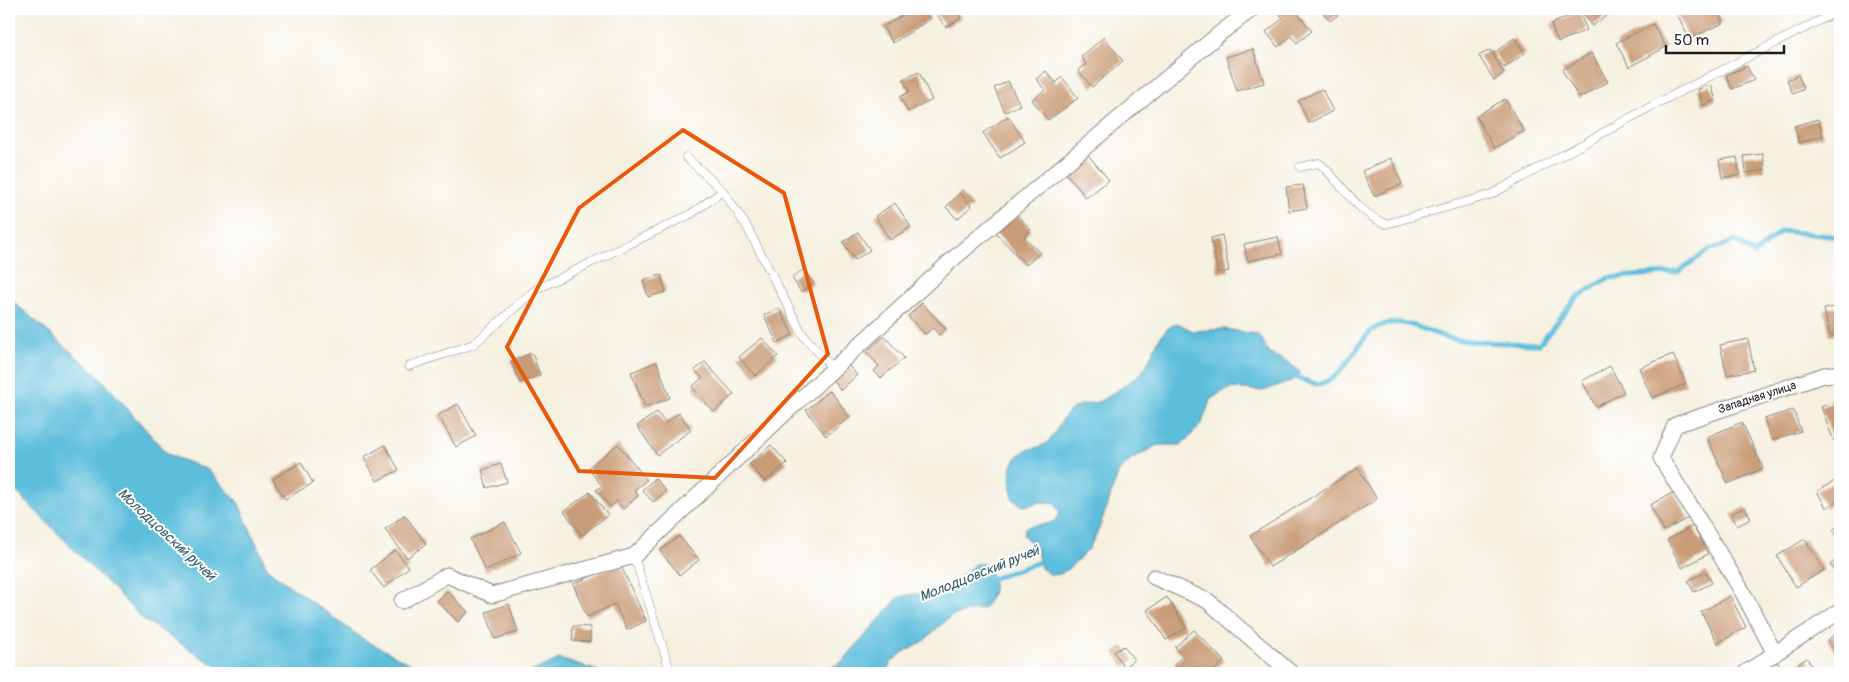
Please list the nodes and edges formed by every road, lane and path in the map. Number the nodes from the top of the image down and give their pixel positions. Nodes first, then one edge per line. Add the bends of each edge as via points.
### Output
1 (1252, 9) edge
2 (1840, 10) edge
3 (686, 157) dead end
4 (1300, 167) dead end
5 (722, 191) junction
6 (409, 366) dead end
7 (833, 369) junction
8 (1840, 373) edge
9 (634, 556) junction
10 (1154, 577) dead end
11 (402, 601) dead end
12 (1840, 612) edge
13 (1775, 654) junction
14 (668, 664) dead end
15 (1291, 673) edge
16 (1745, 673) edge

1 - 7 street via 954,258
2 - 4 lane via 1650,106 1490,195 1386,224 1372,219 1319,163
3 - 5 lane
5 - 6 lane via 691,214 535,290 474,344
5 - 7 lane via 747,227 803,334
7 - 9 street
8 - 13 street, Западная улица via 1824,375 1675,425 1661,458 1742,591
9 - 11 street via 492,595 447,575
9 - 14 lane
10 - 15 street via 1208,601
12 - 13 street
13 - 16 street

